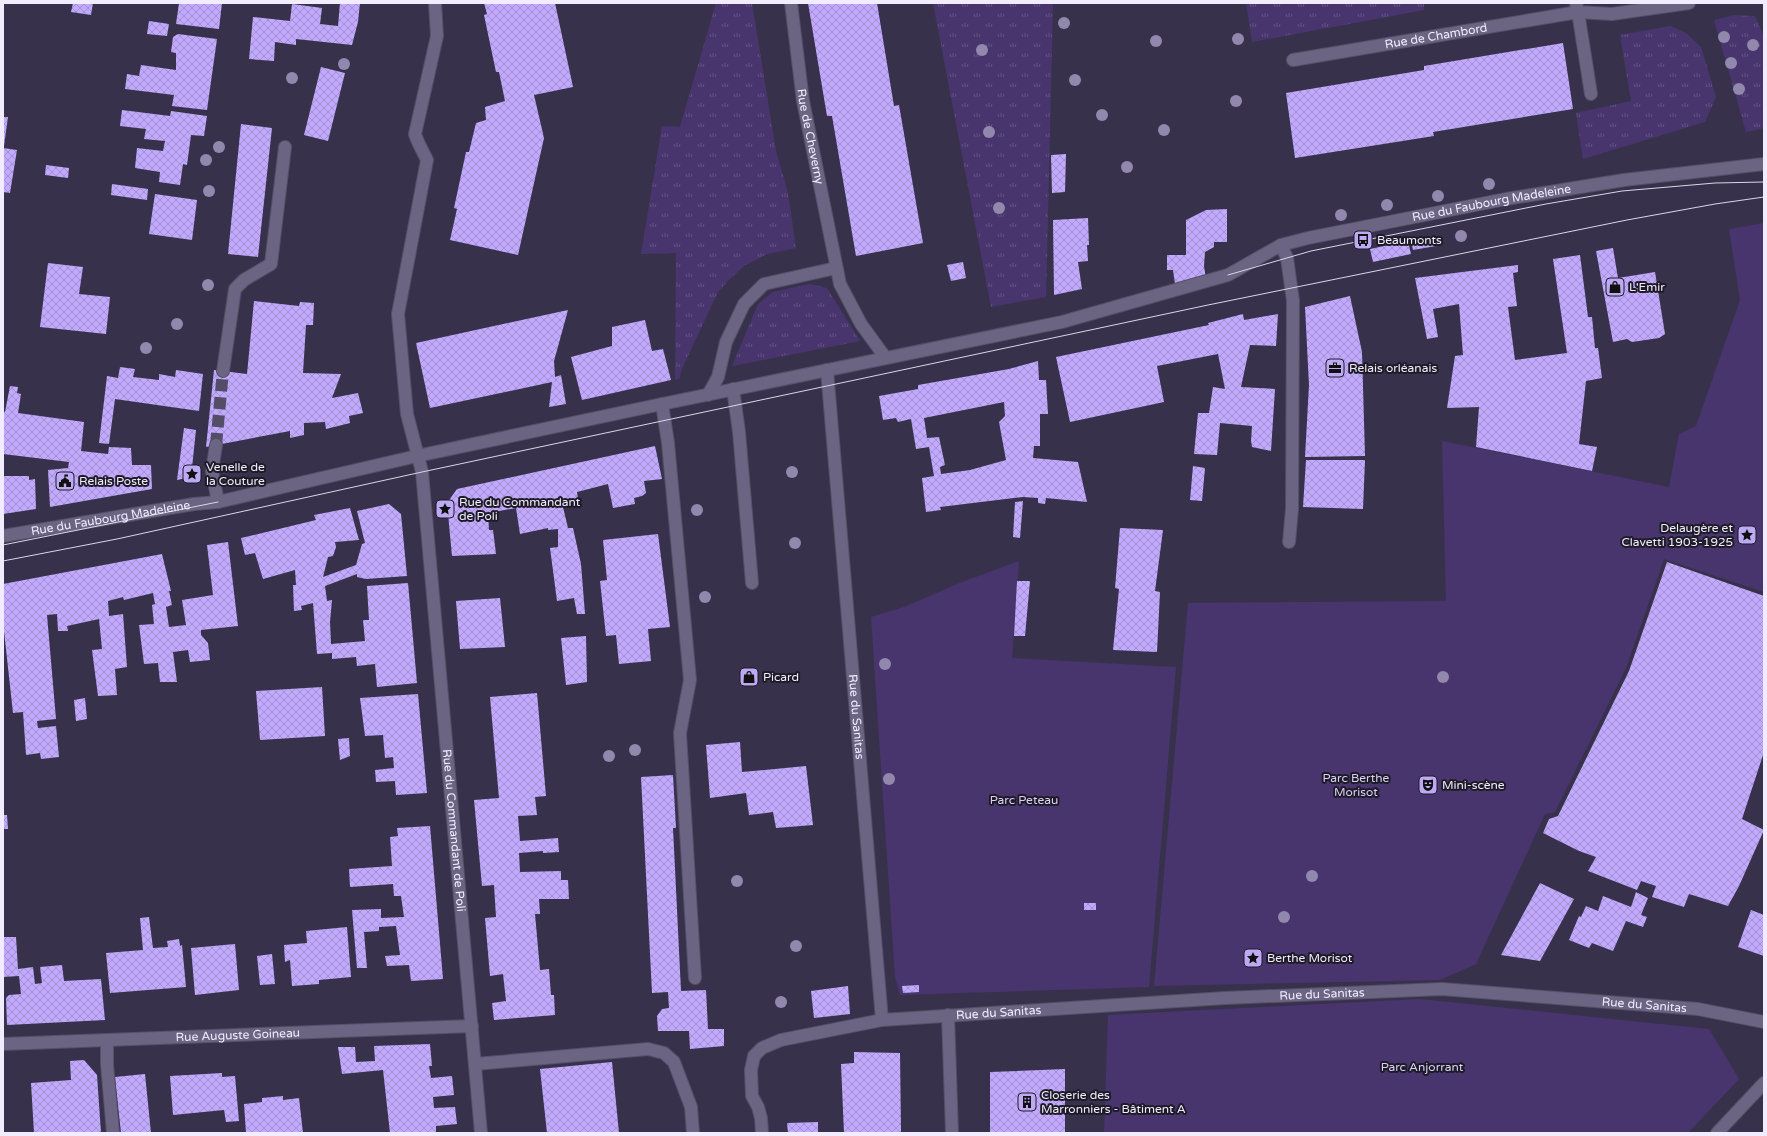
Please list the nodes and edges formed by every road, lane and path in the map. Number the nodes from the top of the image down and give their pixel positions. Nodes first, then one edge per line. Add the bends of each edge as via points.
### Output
1 (435, 3) edge
2 (791, 3) edge
3 (1689, 3) edge
4 (1577, 8) edge
5 (1293, 60) dead end
6 (1591, 94) dead end
7 (285, 147) dead end
8 (1764, 164) edge
9 (1281, 244) junction
10 (836, 268) junction
11 (885, 357) junction
12 (827, 370) junction
13 (223, 371) tunnel mouth
14 (733, 389) junction
15 (708, 395) junction
16 (662, 404) junction
17 (216, 445) tunnel mouth
18 (417, 456) junction
19 (218, 502) junction
20 (3, 536) edge
21 (1289, 542) dead end
22 (752, 582) dead end
23 (695, 978) dead end
24 (948, 1015) junction
25 (882, 1020) junction
26 (1764, 1022) edge
27 (472, 1026) junction
28 (107, 1040) junction
29 (3, 1044) edge
30 (475, 1064) junction
31 (1764, 1083) edge
32 (113, 1133) edge
33 (481, 1133) edge
34 (693, 1133) edge
35 (762, 1133) edge
36 (952, 1133) edge
37 (1717, 1133) edge

1 - 18 street, Rue du Commandant de Poli via 437,36 415,134 426,160 398,314 407,414
2 - 10 street, Rue de Cheverny via 803,101
3 - 4 street, Rue de Chambord via 1612,14
4 - 5 street, Rue de Chambord
4 - 6 street
7 - 13 street via 271,264 244,280 235,289
8 - 9 street, Rue du Faubourg Madeleine via 1592,185 1506,199
9 - 11 street, Rue du Faubourg Madeleine via 1228,275 1062,322
9 - 21 street via 1287,258 1293,301 1292,509
10 - 11 street, Rue de Cheverny via 840,284 861,324
10 - 15 street via 764,284 744,304 726,342 718,376
11 - 12 street, Rue du Faubourg Madeleine
12 - 14 street, Rue du Faubourg Madeleine
12 - 25 street, Rue du Sanitas
14 - 15 street, Rue du Faubourg Madeleine
14 - 22 street
15 - 16 street, Rue du Faubourg Madeleine
16 - 18 street, Rue du Faubourg Madeleine
16 - 23 street via 668,443 690,680 680,733
17 - 19 street via 212,471
18 - 19 street, Rue du Faubourg Madeleine
18 - 27 street, Rue du Commandant de Poli via 422,472
19 - 20 street, Rue du Faubourg Madeleine via 186,505
24 - 25 street, Rue du Sanitas
24 - 26 street, Rue du Sanitas via 1226,998 1442,989 1698,1009
24 - 36 street
25 - 35 street via 781,1040 762,1048 754,1056 751,1070 752,1096 760,1112
27 - 28 street, Rue Auguste Goineau
27 - 30 street, Rue du Commandant de Poli
28 - 29 street, Rue Auguste Goineau
28 - 32 street
30 - 33 street, Rue du Commandant de Poli
30 - 34 street via 648,1049 664,1053 674,1062 683,1081 691,1107
31 - 37 street

